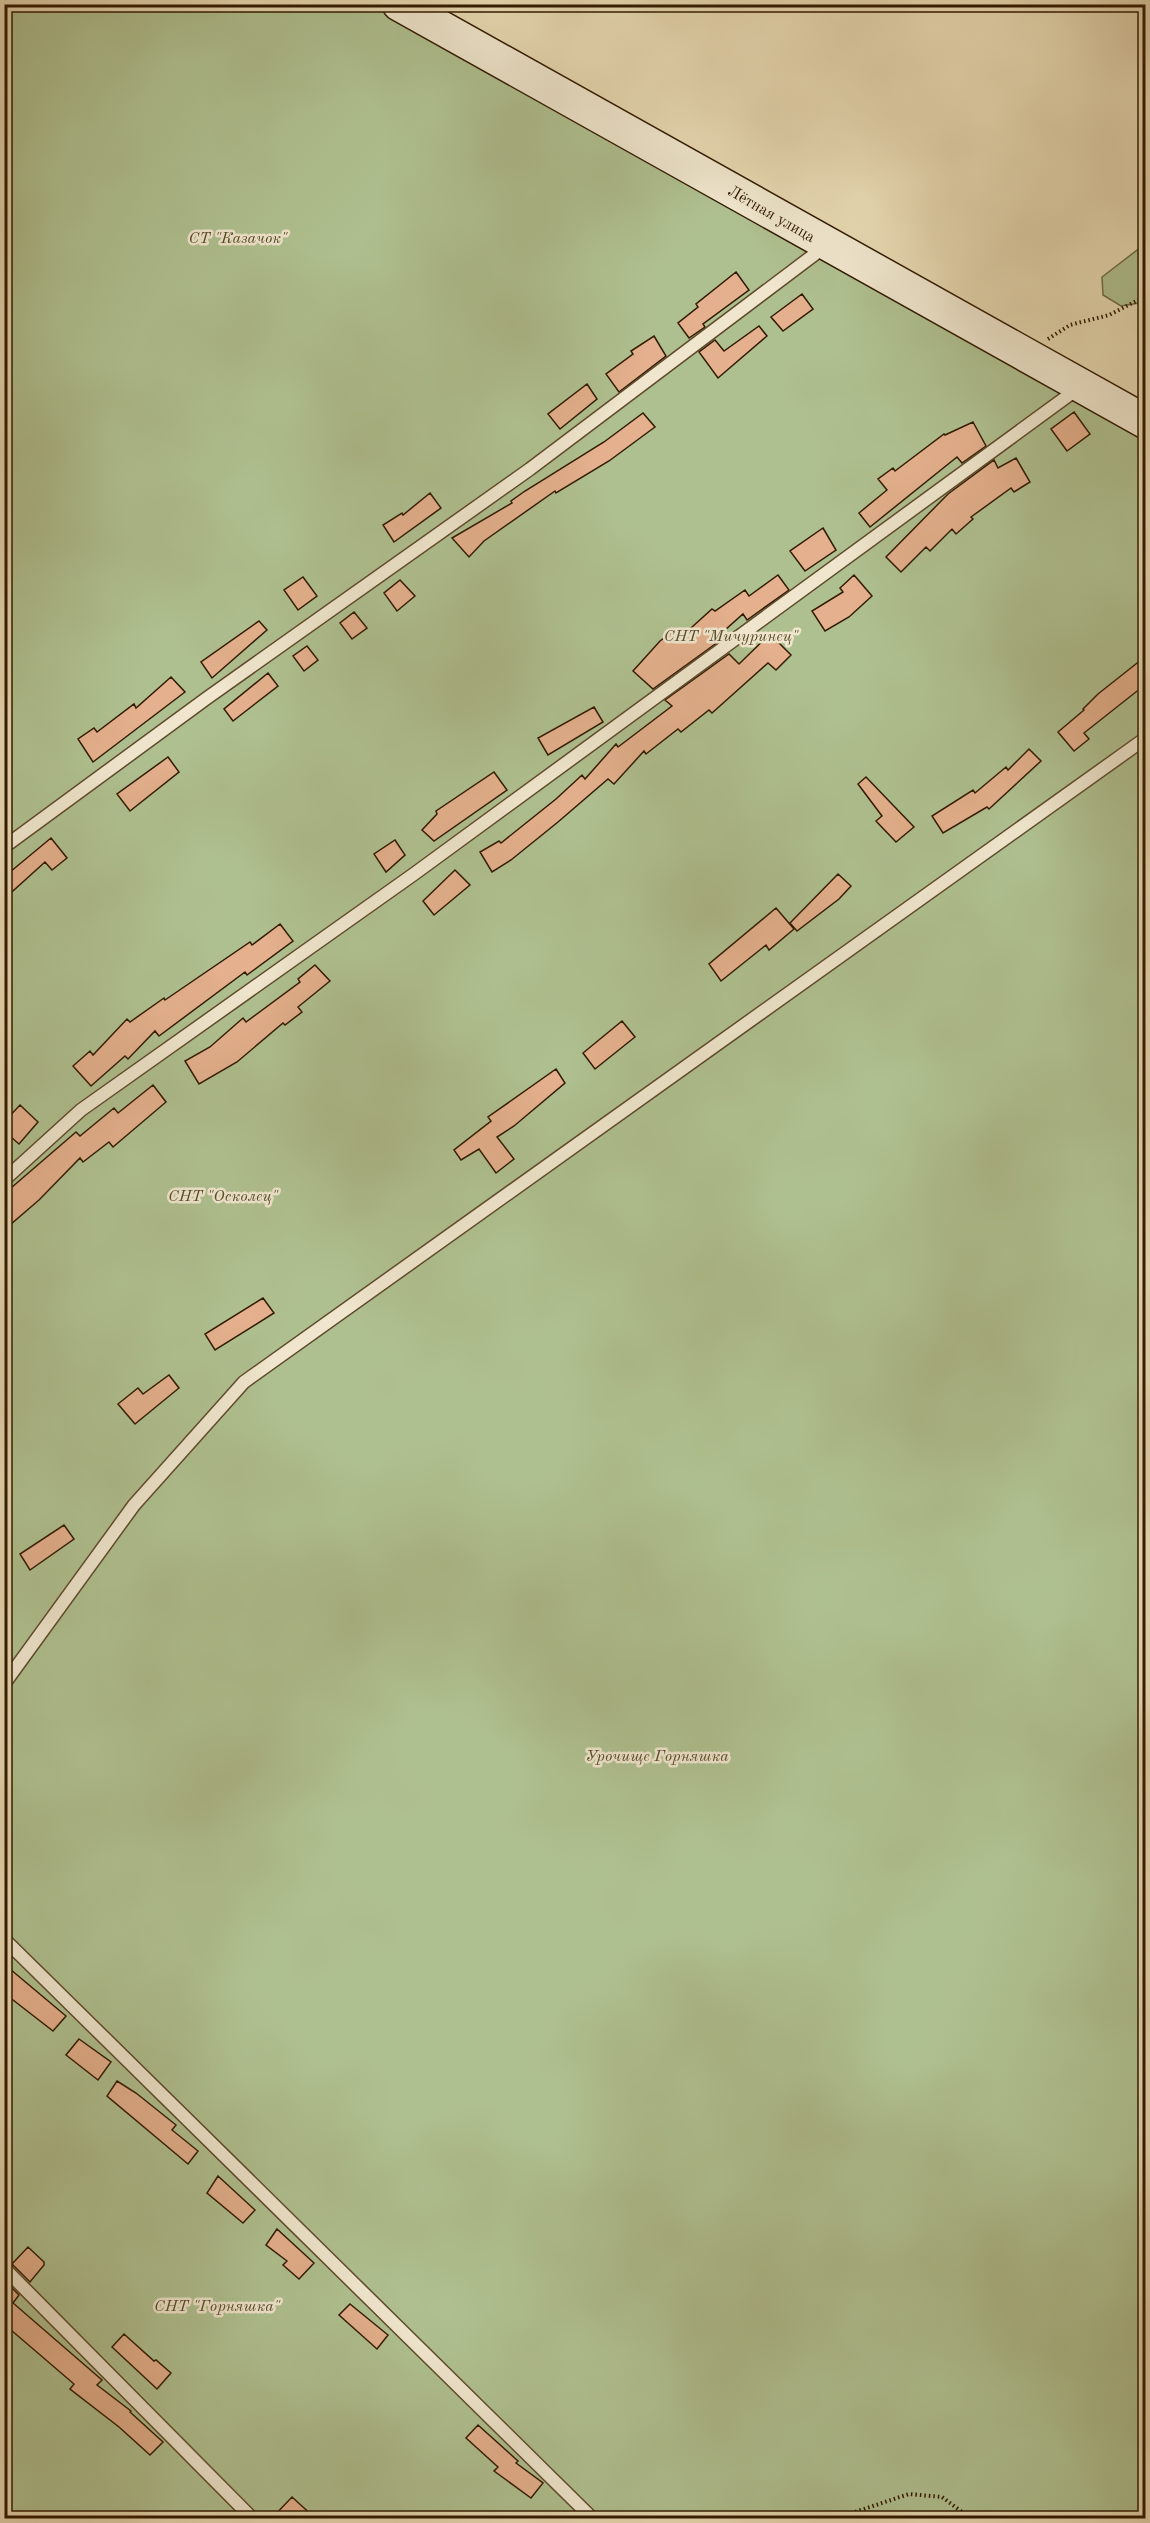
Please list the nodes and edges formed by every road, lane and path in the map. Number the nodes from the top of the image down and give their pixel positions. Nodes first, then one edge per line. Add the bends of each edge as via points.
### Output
1 (399, 4) edge
2 (827, 245) junction
3 (1146, 296) edge
4 (1023, 353) junction
5 (1081, 387) junction
6 (1146, 422) edge
7 (1146, 738) edge
8 (4, 847) edge
9 (4, 1180) edge
10 (4, 1684) edge
11 (4, 1939) edge
12 (4, 2268) edge
13 (252, 2518) edge
14 (591, 2518) edge
15 (766, 2518) edge
16 (970, 2518) edge

1 - 2 street, Лётная улица
2 - 4 street, Лётная улица
2 - 8 lane via 530,469
3 - 4 path via 1109,315 1070,325
4 - 5 street, Лётная улица
5 - 6 street, Лётная улица
5 - 9 lane via 423,867 81,1110
7 - 10 lane via 244,1383 134,1505
11 - 14 lane
12 - 13 lane
15 - 16 path via 843,2516 909,2494 942,2497

